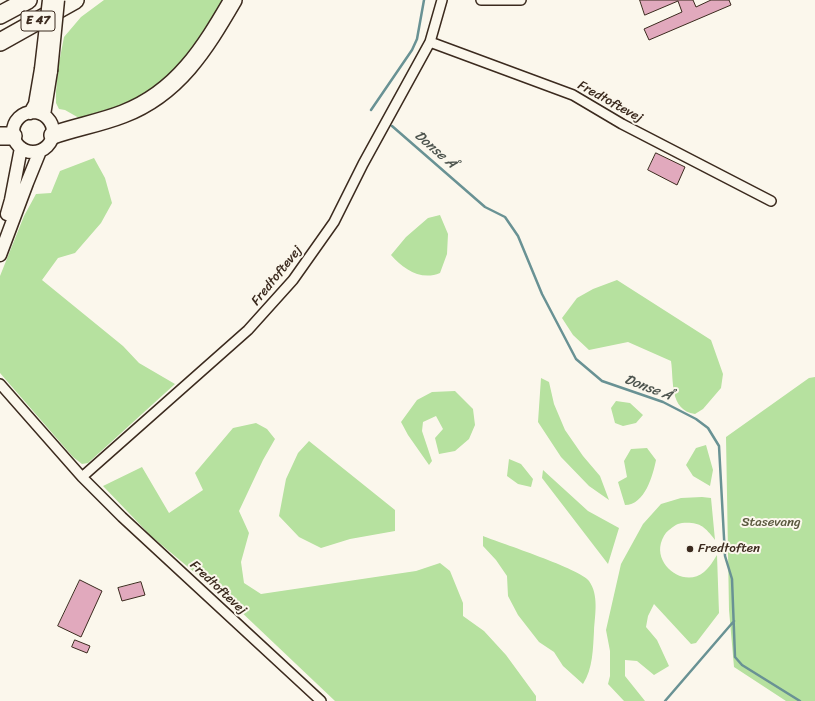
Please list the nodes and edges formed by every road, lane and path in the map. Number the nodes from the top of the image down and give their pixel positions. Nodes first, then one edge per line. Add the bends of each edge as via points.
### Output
1 (28, 0) edge
2 (49, 0) edge
3 (58, 0) edge
4 (75, 0) edge
5 (233, 0) edge
6 (442, 0) edge
7 (481, 0) edge
8 (521, 0) edge
9 (0, 15) edge
10 (0, 42) edge
11 (430, 42) junction
12 (46, 70) junction
13 (30, 113) junction
14 (44, 115) junction
15 (53, 135) junction
16 (12, 140) edge
17 (40, 151) junction
18 (771, 201) dead end
19 (0, 233) edge
20 (0, 255) edge
21 (0, 384) edge
22 (82, 477) junction
23 (321, 701) edge

1 - 9 highway, E 47
2 - 12 street, bridge
3 - 12 street, bridge
4 - 10 highway, E 47
5 - 15 highway via 210,40 194,61 161,93 125,113
6 - 11 street, Fredtoftevej
7 - 8 street
11 - 18 street, Fredtoftevej via 573,95 622,124
11 - 22 street, Fredtoftevej via 334,222 293,280 248,330
12 - 13 street
12 - 14 street
13 - 14 street
13 - 16 street via 19,118
14 - 15 street via 51,124
15 - 17 street via 49,145
16 - 17 street via 27,152
16 - 19 street via 11,200
17 - 20 street
21 - 22 street, Fredtoftevej
22 - 23 street, Fredtoftevej

